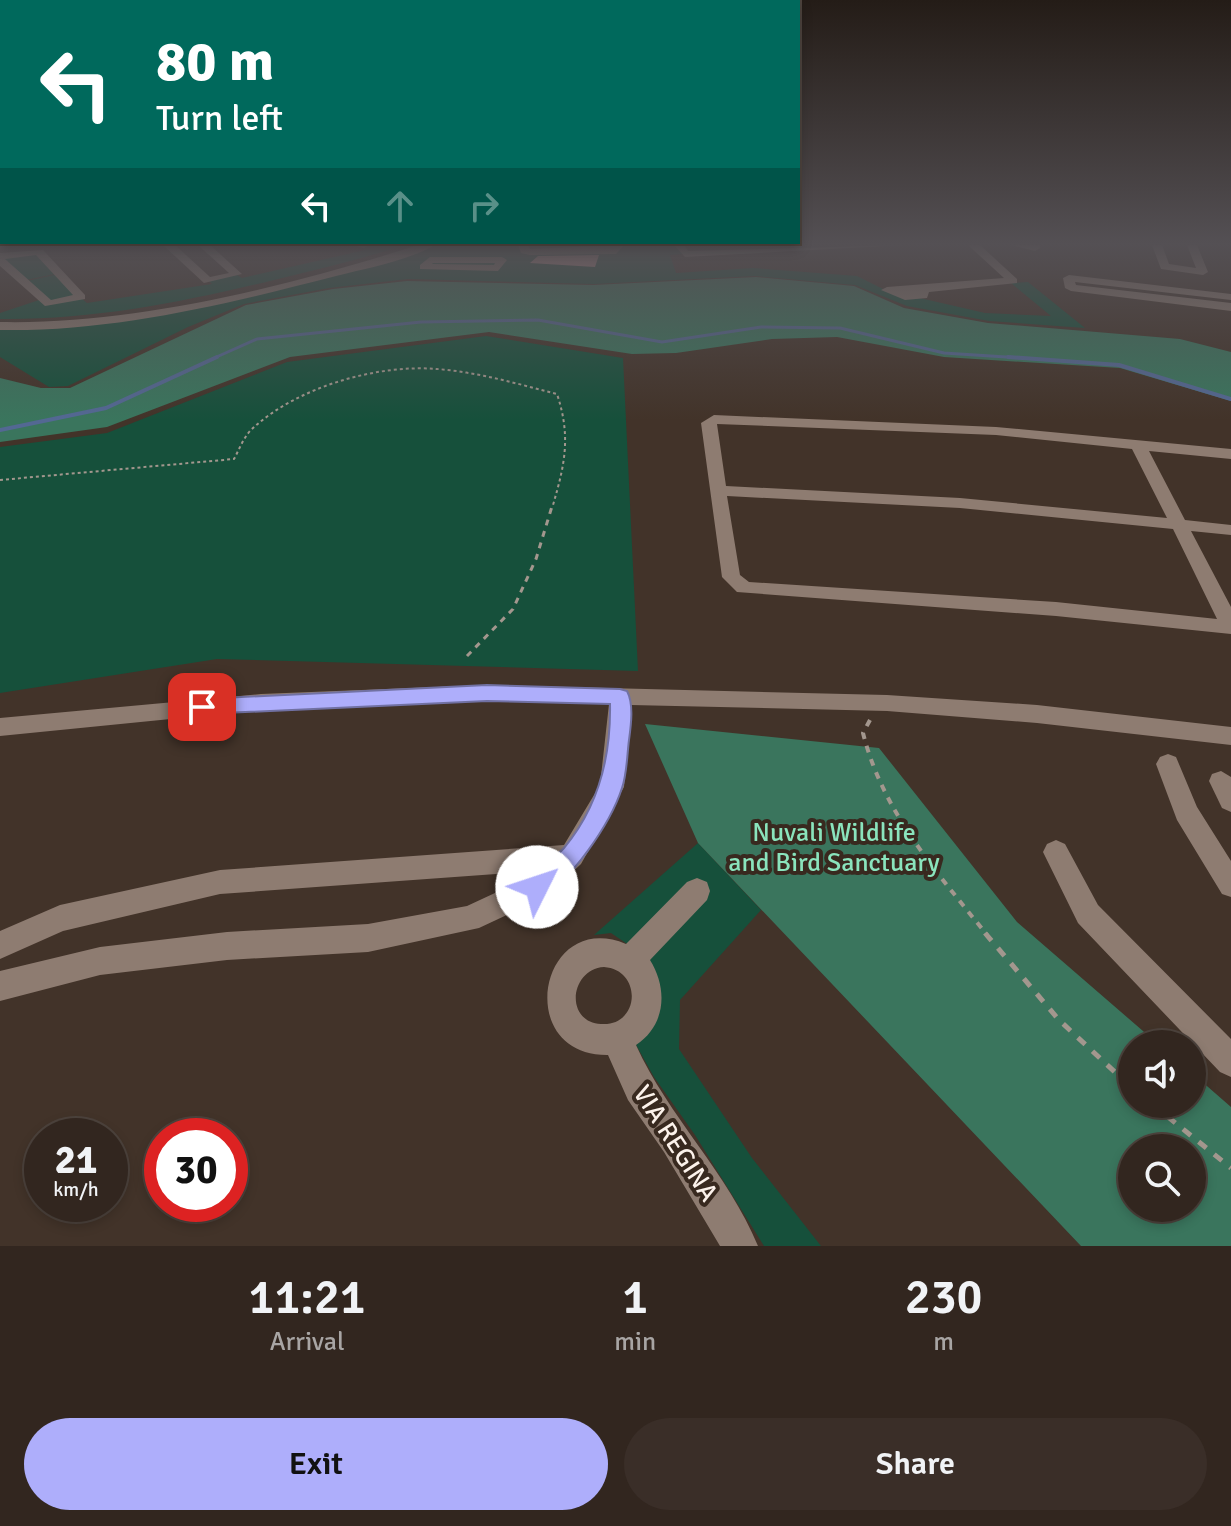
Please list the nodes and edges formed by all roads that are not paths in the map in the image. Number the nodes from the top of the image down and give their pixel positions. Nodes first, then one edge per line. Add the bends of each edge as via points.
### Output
1 (187, 303) edge
2 (188, 303) edge
3 (184, 304) junction
4 (0, 324) edge
5 (1138, 445) junction
6 (1231, 454) edge
7 (718, 491) junction
8 (1178, 523) junction
9 (1231, 530) edge
10 (1231, 626) edge
11 (620, 696) junction
12 (0, 727) edge
13 (1231, 736) edge
14 (1168, 764) dead end
15 (1056, 852) dead end
16 (572, 856) junction
17 (1231, 885) edge
18 (697, 891) dead end
19 (0, 945) edge
20 (630, 960) junction
21 (0, 986) edge
22 (617, 1039) junction
23 (1231, 1061) edge
24 (740, 1246) edge

1 - 3 street
2 - 3 street
3 - 4 street via 101,321
5 - 6 street
5 - 7 street via 996,431 714,419 708,423
5 - 8 street
7 - 8 street via 960,503
7 - 10 street via 731,577 744,588
8 - 9 street
8 - 10 street
11 - 12 street via 487,693 261,702
11 - 13 street via 878,703
11 - 16 street via 612,787
14 - 17 street via 1186,812
15 - 23 street via 1088,914
16 - 19 street via 220,882 60,918
16 - 21 street via 537,887 469,919 368,938 227,946 100,961
18 - 20 street
20 - 22 street via 645,982 645,1009
20 - 22 street via 617,953 589,954 576,961 562,986 565,1016 574,1029 601,1041
22 - 24 street, VIA REGINA via 639,1089

